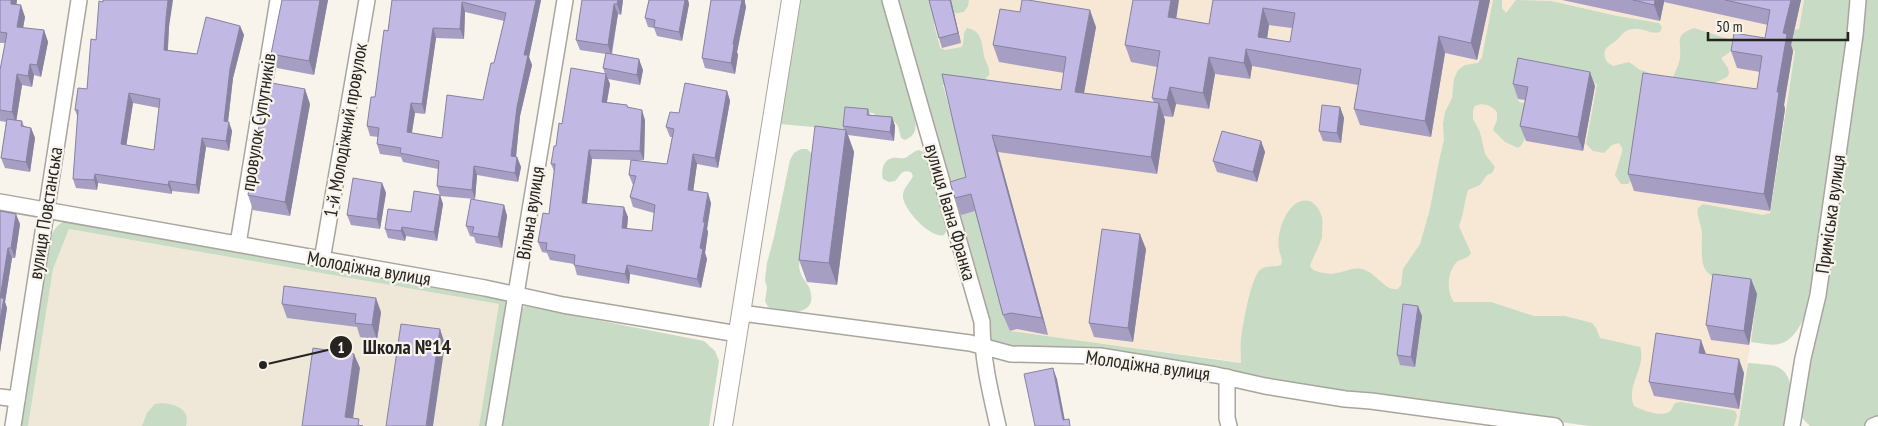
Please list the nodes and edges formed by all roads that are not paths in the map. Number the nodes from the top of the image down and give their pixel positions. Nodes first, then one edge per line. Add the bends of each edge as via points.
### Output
1 (79, 0) edge
2 (278, 0) edge
3 (367, 0) edge
4 (565, 0) edge
5 (791, 0) edge
6 (890, 0) edge
7 (1858, 0) edge
8 (0, 202) edge
9 (46, 210) junction
10 (238, 244) junction
11 (322, 260) junction
12 (516, 294) junction
13 (741, 313) junction
14 (738, 334) junction
15 (982, 347) junction
16 (1227, 377) junction
17 (0, 397) edge
18 (17, 399) junction
19 (1878, 424) edge
20 (13, 426) edge
21 (494, 426) edge
22 (723, 426) edge
23 (998, 426) edge
24 (1229, 426) edge
25 (1555, 426) edge
26 (1792, 426) edge
27 (1873, 426) edge

1 - 9 street, вулиця Повстанська
2 - 10 street, провулок Супутників
3 - 11 street, 1-й Молодіжний провулок
4 - 12 street, Вільна вулиця
5 - 13 street
6 - 15 street, вулиця Івана Франка via 982,322
7 - 26 street, Приміська вулиця via 1818,296 1803,358
8 - 9 street, Молодіжна вулиця
9 - 10 street, Молодіжна вулиця
9 - 18 street, вулиця Повстанська
10 - 11 street, Молодіжна вулиця
11 - 12 street, Молодіжна вулиця
12 - 14 street, Молодіжна вулиця
12 - 21 street, Вільна вулиця
13 - 14 street
13 - 15 street, Молодіжна вулиця
14 - 22 street
15 - 16 street, Молодіжна вулиця via 1010,354 1100,356
15 - 23 street, вулиця Івана Франка
16 - 24 street
16 - 25 street, Молодіжна вулиця via 1345,399
17 - 18 street
18 - 20 street, вулиця Повстанська
19 - 27 street

